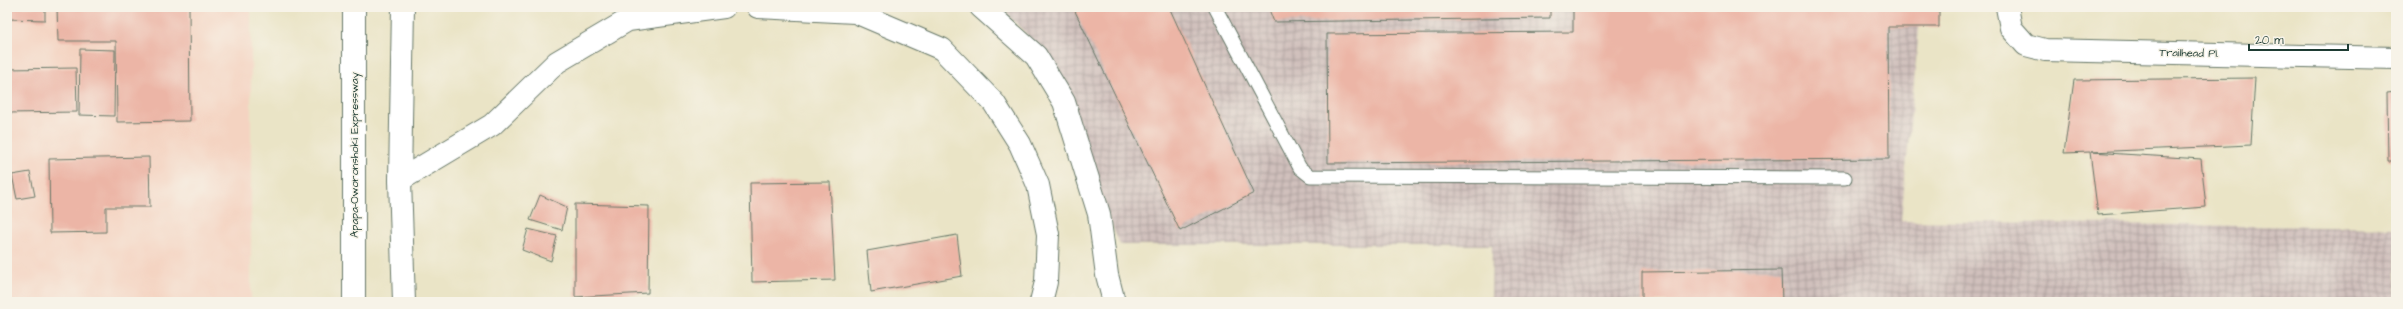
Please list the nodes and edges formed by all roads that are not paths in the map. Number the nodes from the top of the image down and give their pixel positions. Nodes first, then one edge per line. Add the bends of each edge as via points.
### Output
1 (354, 7) edge
2 (403, 7) edge
3 (724, 7) edge
4 (758, 7) edge
5 (981, 7) edge
6 (1215, 7) edge
7 (2007, 7) edge
8 (2396, 58) edge
9 (1845, 178) dead end
10 (400, 180) junction
11 (354, 302) edge
12 (404, 302) edge
13 (1041, 302) edge
14 (1114, 302) edge

1 - 11 main road, Apapa-Oworonshoki Expressway
2 - 10 main road
3 - 10 main road via 628,20 557,62 492,125
4 - 13 main road via 855,12 942,49 989,97 1020,144 1038,185 1048,234 1046,282
5 - 14 main road via 1036,56 1064,102 1098,214 1107,275
6 - 9 lane via 1300,168 1310,176
7 - 8 main road, Trailhead Pl. via 2011,28 2026,45 2045,50
10 - 12 main road

